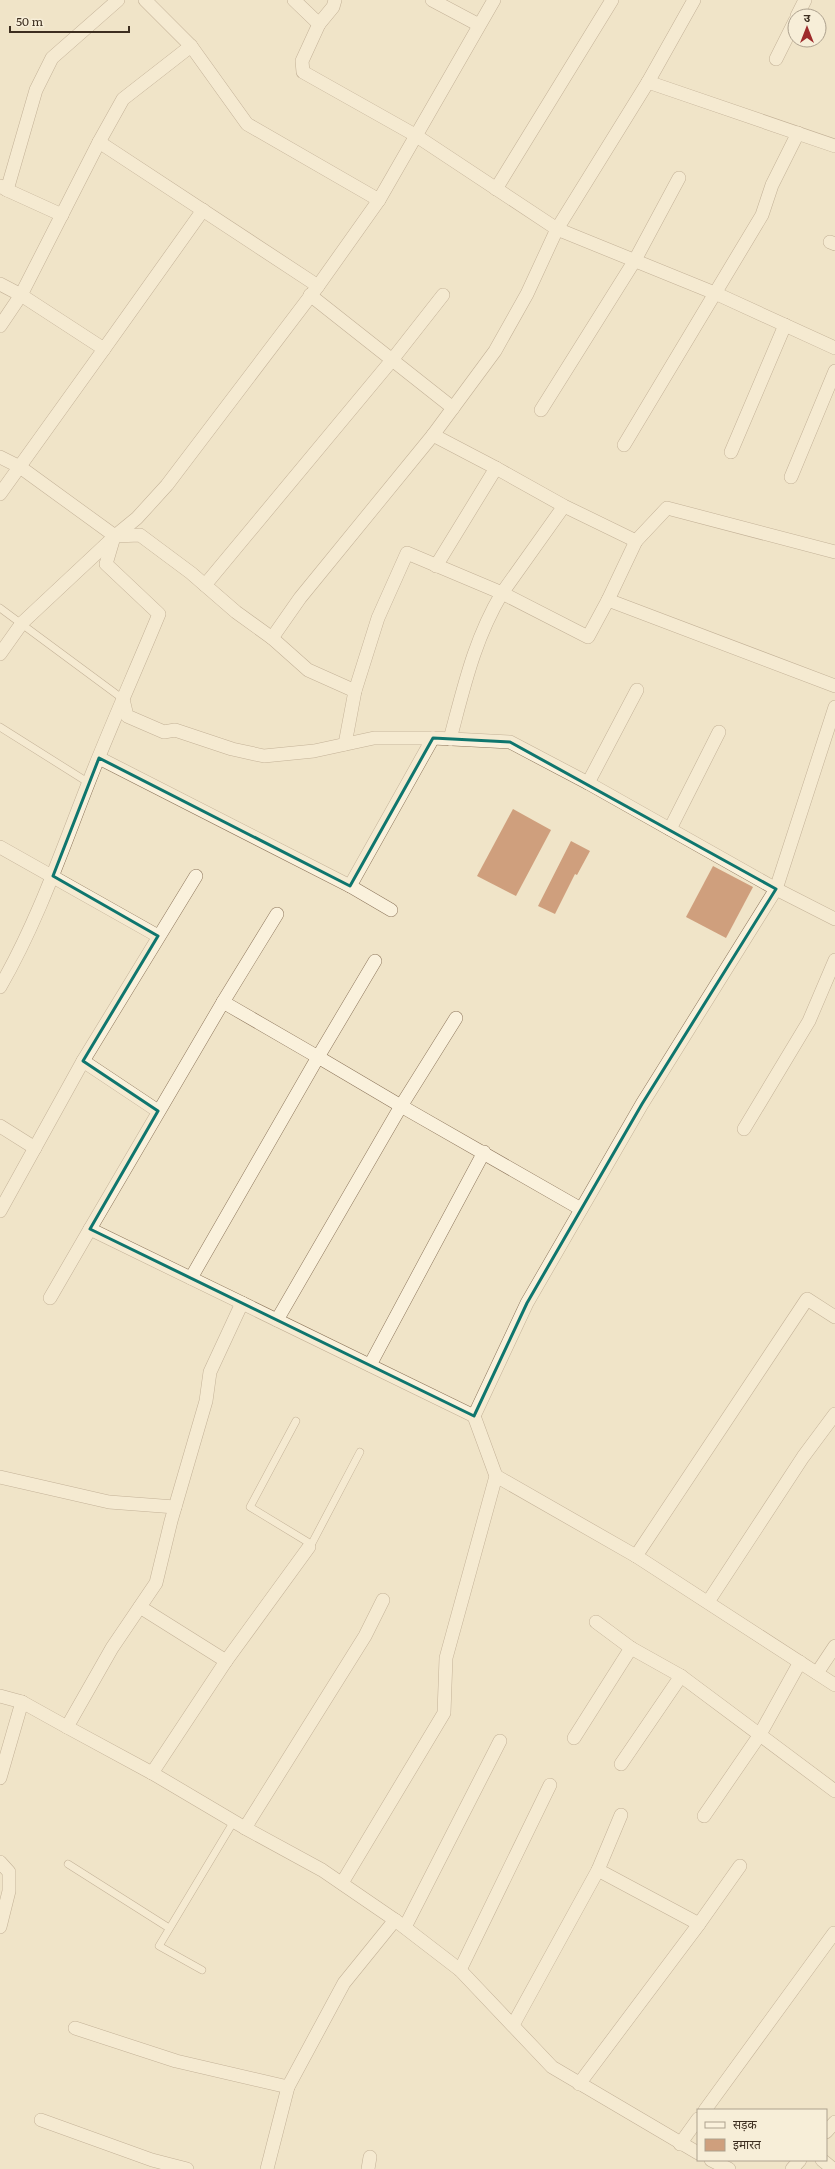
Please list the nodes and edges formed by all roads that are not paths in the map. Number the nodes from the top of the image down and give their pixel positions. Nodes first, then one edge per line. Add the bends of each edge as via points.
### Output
1 (118, 0) edge
2 (146, 0) edge
3 (294, 0) edge
4 (335, 0) edge
5 (432, 0) edge
6 (494, 0) edge
7 (612, 0) edge
8 (694, 0) edge
9 (320, 24) junction
10 (479, 25) junction
11 (787, 37) edge
12 (191, 46) junction
13 (776, 60) dead end
14 (648, 82) junction
15 (798, 133) junction
16 (415, 136) junction
17 (99, 142) junction
18 (835, 146) edge
19 (679, 178) dead end
20 (4, 188) edge
21 (496, 189) junction
22 (379, 200) junction
23 (203, 210) junction
24 (62, 216) junction
25 (557, 229) junction
26 (635, 260) junction
27 (0, 284) edge
28 (314, 290) junction
29 (717, 294) junction
30 (21, 295) junction
31 (443, 295) dead end
32 (785, 325) junction
33 (0, 326) edge
34 (104, 348) junction
35 (835, 348) edge
36 (392, 360) junction
37 (835, 371) edge
38 (453, 408) junction
39 (541, 410) dead end
40 (433, 435) junction
41 (624, 445) dead end
42 (731, 452) dead end
43 (0, 457) edge
44 (20, 467) junction
45 (496, 468) junction
46 (791, 477) dead end
47 (0, 494) edge
48 (564, 506) junction
49 (115, 536) junction
50 (636, 541) junction
51 (835, 552) edge
52 (436, 566) junction
53 (205, 585) junction
54 (502, 593) junction
55 (608, 600) junction
56 (0, 608) edge
57 (22, 623) junction
58 (272, 638) junction
59 (0, 654) edge
60 (835, 686) edge
61 (637, 690) dead end
62 (355, 691) junction
63 (123, 699) junction
64 (835, 707) edge
65 (0, 727) edge
66 (719, 732) dead end
67 (433, 738) junction
68 (450, 739) junction
69 (345, 744) junction
70 (99, 758) junction
71 (88, 783) junction
72 (588, 783) junction
73 (670, 829) junction
74 (0, 847) edge
75 (53, 876) junction
76 (196, 876) dead end
77 (350, 886) junction
78 (776, 889) junction
79 (391, 910) dead end
80 (277, 914) dead end
81 (835, 919) edge
82 (158, 936) junction
83 (835, 960) edge
84 (375, 961) dead end
85 (0, 987) edge
86 (222, 1002) junction
87 (456, 1018) dead end
88 (318, 1057) junction
89 (83, 1061) junction
90 (401, 1106) junction
91 (158, 1111) junction
92 (0, 1126) edge
93 (744, 1129) dead end
94 (36, 1148) junction
95 (484, 1152) junction
96 (581, 1209) junction
97 (0, 1211) edge
98 (90, 1229) junction
99 (191, 1278) junction
100 (50, 1298) dead end
101 (242, 1303) junction
102 (835, 1317) edge
103 (278, 1320) junction
104 (370, 1365) junction
105 (835, 1414) edge
106 (474, 1416) junction
107 (296, 1421) dead end
108 (360, 1452) dead end
109 (496, 1476) junction
110 (0, 1478) edge
111 (175, 1507) junction
112 (310, 1545) junction
113 (636, 1556) junction
114 (383, 1600) dead end
115 (708, 1602) junction
116 (140, 1607) junction
117 (596, 1622) dead end
118 (835, 1646) edge
119 (631, 1648) junction
120 (226, 1661) junction
121 (800, 1662) junction
122 (817, 1673) junction
123 (681, 1676) junction
124 (835, 1685) edge
125 (0, 1696) edge
126 (22, 1702) junction
127 (67, 1727) junction
128 (759, 1736) junction
129 (574, 1738) dead end
130 (500, 1740) dead end
131 (621, 1764) dead end
132 (152, 1773) junction
133 (0, 1778) edge
134 (550, 1786) dead end
135 (835, 1791) edge
136 (621, 1815) dead end
137 (704, 1816) dead end
138 (239, 1824) junction
139 (0, 1862) edge
140 (68, 1864) dead end
141 (740, 1866) dead end
142 (598, 1870) junction
143 (342, 1883) junction
144 (400, 1924) junction
145 (699, 1924) junction
146 (0, 1928) edge
147 (169, 1928) junction
148 (834, 1933) dead end
149 (202, 1970) dead end
150 (460, 1970) junction
151 (513, 2025) junction
152 (75, 2028) dead end
153 (579, 2084) junction
154 (288, 2088) junction
155 (706, 2109) edge
156 (41, 2120) dead end
157 (697, 2120) edge
158 (835, 2122) edge
159 (827, 2131) edge
160 (680, 2144) junction
161 (697, 2152) edge
162 (713, 2161) edge
163 (799, 2161) edge
164 (823, 2161) edge
165 (187, 2169) edge
166 (267, 2169) edge
167 (729, 2169) edge
168 (792, 2169) edge
169 (833, 2169) edge

1 - 20 street via 52,58 36,90
2 - 12 street
3 - 9 street
4 - 9 street via 333,7
5 - 10 street
6 - 10 street
7 - 21 street
8 - 14 street
9 - 16 street via 302,61 303,72
10 - 16 street
11 - 13 street
12 - 17 street via 123,100
12 - 22 street via 247,124
14 - 15 street
14 - 25 street
15 - 18 street
15 - 29 street via 772,185 762,215
16 - 21 street
16 - 22 street
17 - 23 street
17 - 24 street
19 - 26 street
20 - 24 street
21 - 25 street
22 - 28 street
23 - 28 street
23 - 34 street
24 - 30 street
25 - 26 street
25 - 38 street via 527,294 495,351
26 - 29 street
26 - 39 street
27 - 30 street
28 - 36 street
28 - 49 street via 167,485 137,518
29 - 32 street
29 - 41 street
30 - 33 street
30 - 34 street
31 - 36 street
32 - 35 street
32 - 42 street
34 - 44 street
36 - 38 street
36 - 53 street
37 - 46 street
38 - 40 street
40 - 45 street
40 - 58 street via 300,598
43 - 44 street
44 - 47 street
44 - 49 street
45 - 48 street
45 - 52 street
48 - 50 street
48 - 54 street
49 - 53 street via 140,535
49 - 57 street
49 - 63 street via 106,564 159,614
50 - 51 street via 667,508
50 - 55 street
52 - 54 street
52 - 62 street via 407,553 378,618
53 - 58 street
54 - 55 street via 588,637
54 - 68 street via 487,618 474,648
55 - 60 street
56 - 57 lane
57 - 59 street
57 - 63 lane
58 - 62 street via 308,670
61 - 72 street
62 - 69 street
63 - 69 street via 127,716 164,732 175,730 238,751 264,756 314,751
63 - 70 street
64 - 78 street
65 - 71 lane
66 - 73 street
67 - 68 street
67 - 69 street via 374,738
67 - 77 street
68 - 72 street via 510,742
70 - 71 street
70 - 77 street
71 - 75 street
72 - 73 street
73 - 78 street
74 - 75 street
75 - 82 street
75 - 85 street via 17,958
76 - 82 street
77 - 79 street
78 - 81 street
78 - 96 street via 642,1104
80 - 86 street
82 - 89 street
83 - 93 street via 809,1021
84 - 88 street
86 - 88 street
86 - 91 street
87 - 90 street
88 - 90 street
88 - 99 street
89 - 91 street
89 - 94 street
90 - 95 street
90 - 103 street
91 - 98 street
92 - 94 street
94 - 97 street
95 - 96 street
95 - 104 street
96 - 106 street via 527,1303
98 - 99 street
98 - 100 street
99 - 101 street
101 - 103 street
101 - 111 street via 210,1372 206,1401
102 - 113 street via 806,1299
103 - 104 street
104 - 106 street
105 - 115 street via 803,1457
106 - 109 street
107 - 112 lane via 250,1507
108 - 112 lane
109 - 113 street
109 - 143 street via 446,1658 444,1713
110 - 111 street via 109,1502
111 - 116 street via 156,1584
112 - 120 street
113 - 115 street
114 - 138 street via 365,1636
115 - 121 street
116 - 120 street
116 - 127 street via 112,1648
117 - 119 street
118 - 122 street
119 - 123 street
119 - 129 street
120 - 132 street
121 - 122 street
121 - 128 street
122 - 124 street
123 - 128 street
123 - 131 street
125 - 126 street
126 - 127 street
126 - 133 street
127 - 132 street
128 - 135 street
128 - 137 street
130 - 144 street
132 - 138 street
134 - 150 street
136 - 142 street
138 - 143 street
138 - 147 lane
139 - 146 street via 9,1872 9,1891
140 - 147 lane
141 - 145 street
142 - 145 street
142 - 151 street
143 - 144 street
144 - 150 street
144 - 154 street via 344,1983
145 - 153 street
147 - 149 lane via 159,1946
148 - 155 street
150 - 151 street
151 - 153 street via 552,2067
152 - 154 street via 176,2061
153 - 160 street
154 - 166 street
156 - 165 street via 152,2160
157 - 160 street
158 - 159 street
160 - 161 street
162 - 167 street
163 - 168 street
164 - 169 street

